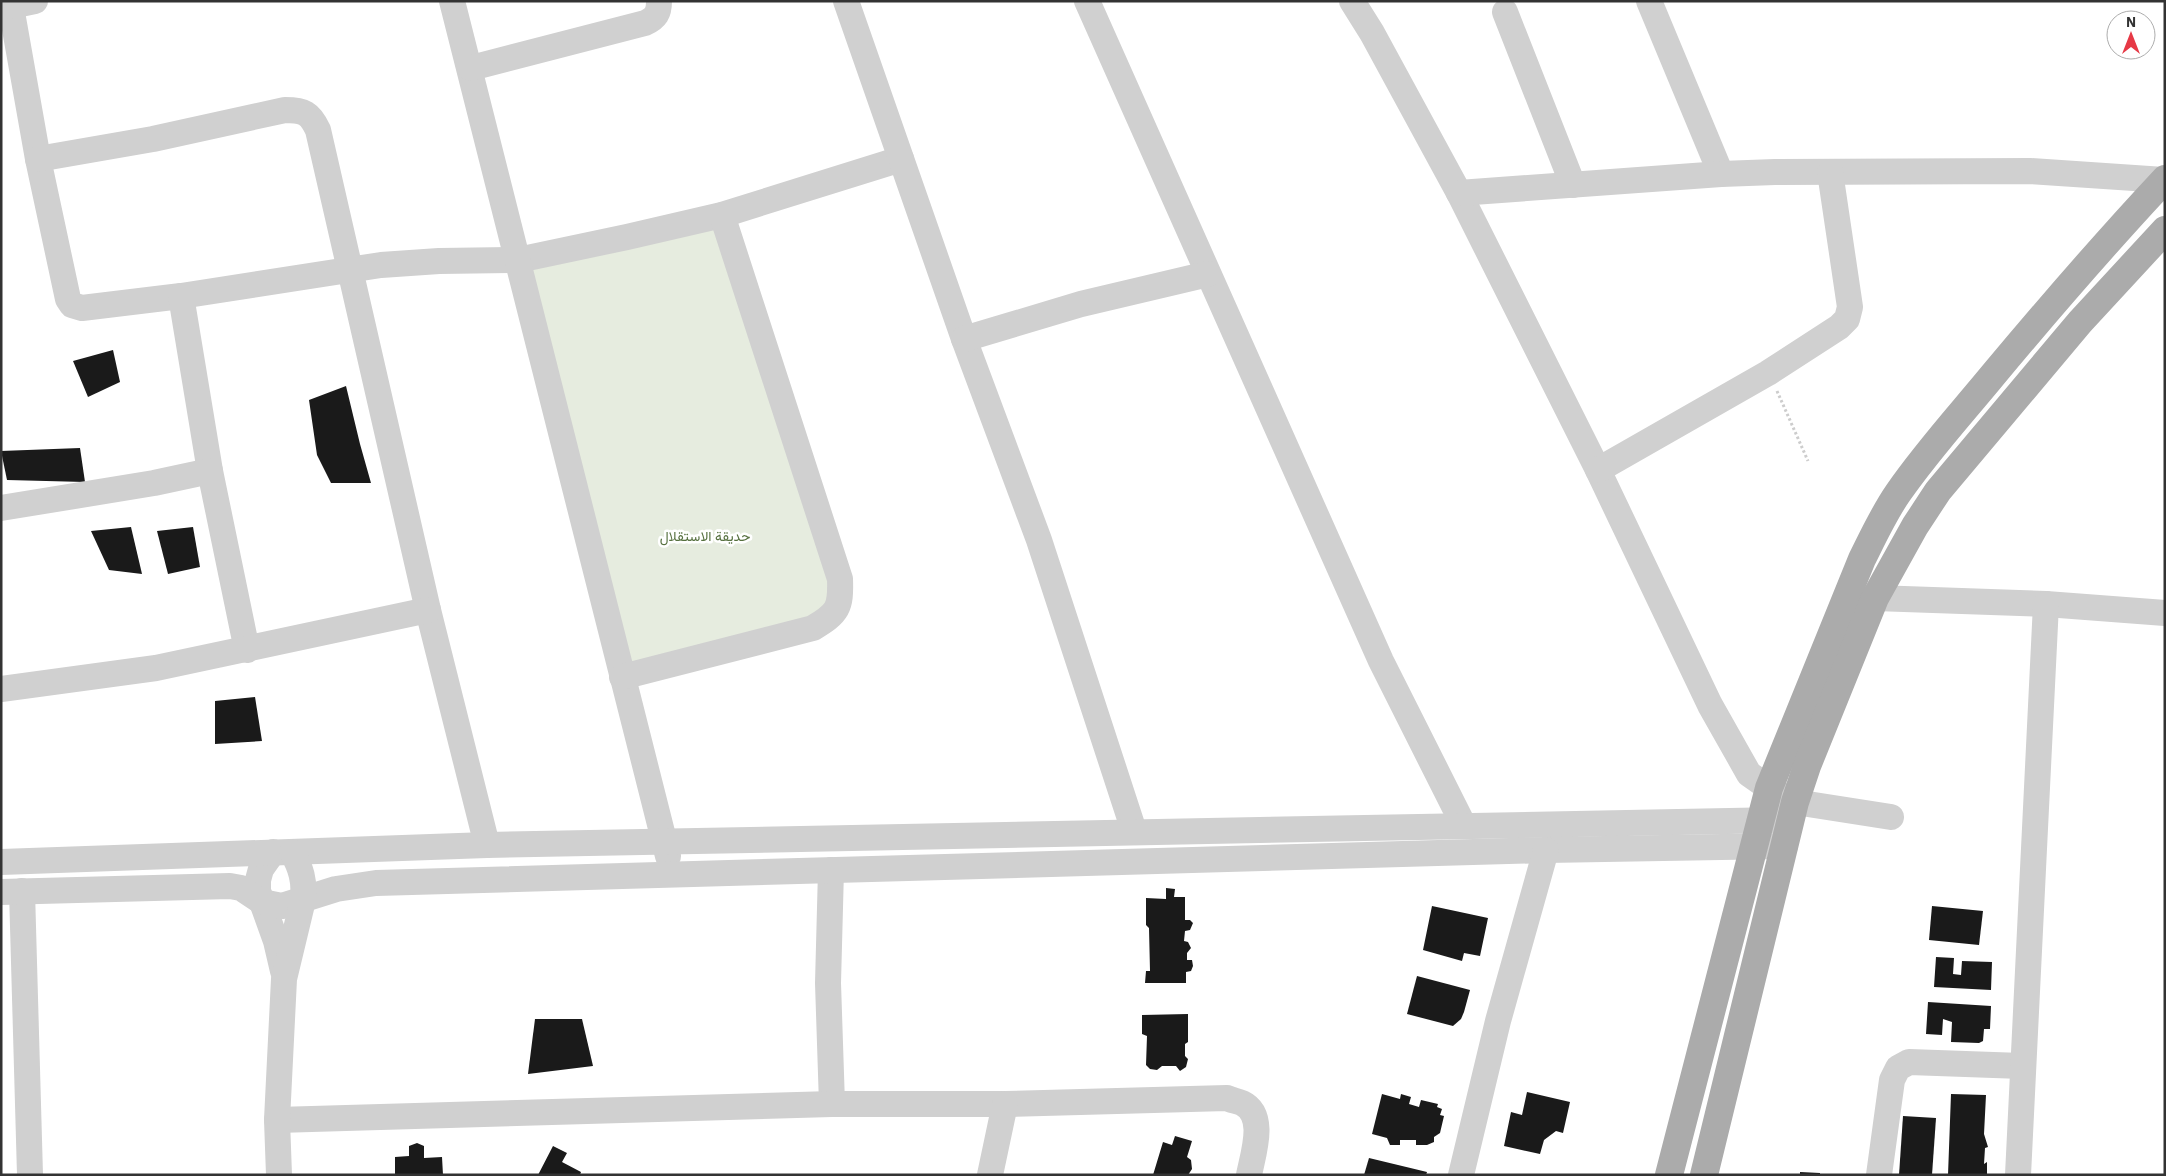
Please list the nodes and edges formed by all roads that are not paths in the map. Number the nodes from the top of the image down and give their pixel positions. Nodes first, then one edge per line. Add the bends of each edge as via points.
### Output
1 (452, 1) edge
2 (658, 1) edge
3 (846, 1) edge
4 (1087, 1) edge
5 (1352, 1) edge
6 (1649, 1) edge
7 (19, 3) edge
8 (1505, 12) dead end
9 (471, 68) junction
10 (38, 159) junction
11 (901, 159) junction
12 (1830, 172) junction
13 (1721, 174) junction
14 (2164, 179) edge
15 (1573, 185) junction
16 (1459, 193) junction
17 (2135, 209) junction
18 (722, 215) junction
19 (2163, 232) edge
20 (518, 260) junction
21 (349, 269) junction
22 (1208, 274) junction
23 (181, 296) junction
24 (964, 338) junction
25 (1598, 470) junction
26 (210, 472) junction
27 (1, 508) edge
28 (1875, 598) junction
29 (2046, 604) junction
30 (428, 610) junction
31 (2165, 612) edge
32 (247, 650) junction
33 (622, 677) junction
34 (1, 689) edge
35 (1769, 788) junction
36 (1793, 811) junction
37 (1891, 818) dead end
38 (1464, 826) junction
39 (1134, 831) junction
40 (1758, 833) junction
41 (665, 841) junction
42 (487, 844) junction
43 (1785, 846) junction
44 (1546, 850) junction
45 (282, 852) junction
46 (1, 862) edge
47 (831, 870) junction
48 (670, 874) junction
49 (12, 892) edge
50 (303, 900) junction
51 (262, 902) junction
52 (284, 979) junction
53 (2022, 1066) junction
54 (832, 1104) junction
55 (1005, 1104) junction
56 (277, 1120) junction
57 (30, 1175) edge
58 (279, 1175) edge
59 (990, 1175) edge
60 (1249, 1175) edge
61 (1461, 1175) edge
62 (1669, 1175) edge
63 (1704, 1175) edge
64 (1879, 1175) edge
65 (2018, 1175) edge

1 - 9 street
2 - 9 street via 658,13 645,23
3 - 11 street
4 - 22 street
5 - 16 street
6 - 13 street
7 - 10 street
8 - 15 street
9 - 20 street
10 - 21 street via 300,110 312,118 318,130
10 - 23 street via 72,306 82,308
11 - 18 street
11 - 24 street
12 - 13 street
12 - 14 street via 2030,171
12 - 25 street via 1850,307 1848,319 1768,373
13 - 15 street
14 - 17 main road
15 - 16 street
16 - 25 street
17 - 19 main road
17 - 35 main road via 1898,493 1862,559
18 - 20 street
18 - 33 street via 840,579 840,601 830,618 813,628
19 - 28 main road via 2080,322 1938,491
20 - 21 street via 439,261
20 - 33 street
21 - 23 street
21 - 30 street
22 - 24 street via 1081,304
22 - 38 street via 1381,661
23 - 26 street
24 - 39 street via 1040,540
25 - 35 street via 1724,731 1749,774
26 - 27 street
26 - 32 street
28 - 29 street
28 - 36 main road via 1807,766
29 - 31 street
29 - 53 street
30 - 32 street
30 - 42 street
32 - 34 street via 147,669
33 - 41 street
35 - 36 street
35 - 40 main road
36 - 37 street
36 - 40 street
36 - 43 main road
38 - 39 street
38 - 40 street
39 - 41 street
40 - 43 street
40 - 44 street
40 - 62 main road
41 - 42 street
41 - 48 street
42 - 45 street
43 - 63 main road
44 - 47 street
44 - 61 street via 1498,1021
45 - 46 street
45 - 50 street via 303,874
45 - 51 street via 266,860 258,880
47 - 48 street
47 - 54 street via 828,983
48 - 50 street via 376,883 336,889
49 - 51 street via 230,886 241,888
49 - 57 street
50 - 51 street via 282,906
50 - 52 street
51 - 52 street via 276,941
52 - 56 street
53 - 64 street via 1909,1062 1898,1068 1892,1080
53 - 65 street
54 - 55 street
54 - 56 street
55 - 59 street
55 - 60 street via 1227,1098 1243,1104 1254,1114 1257,1131
56 - 58 street

